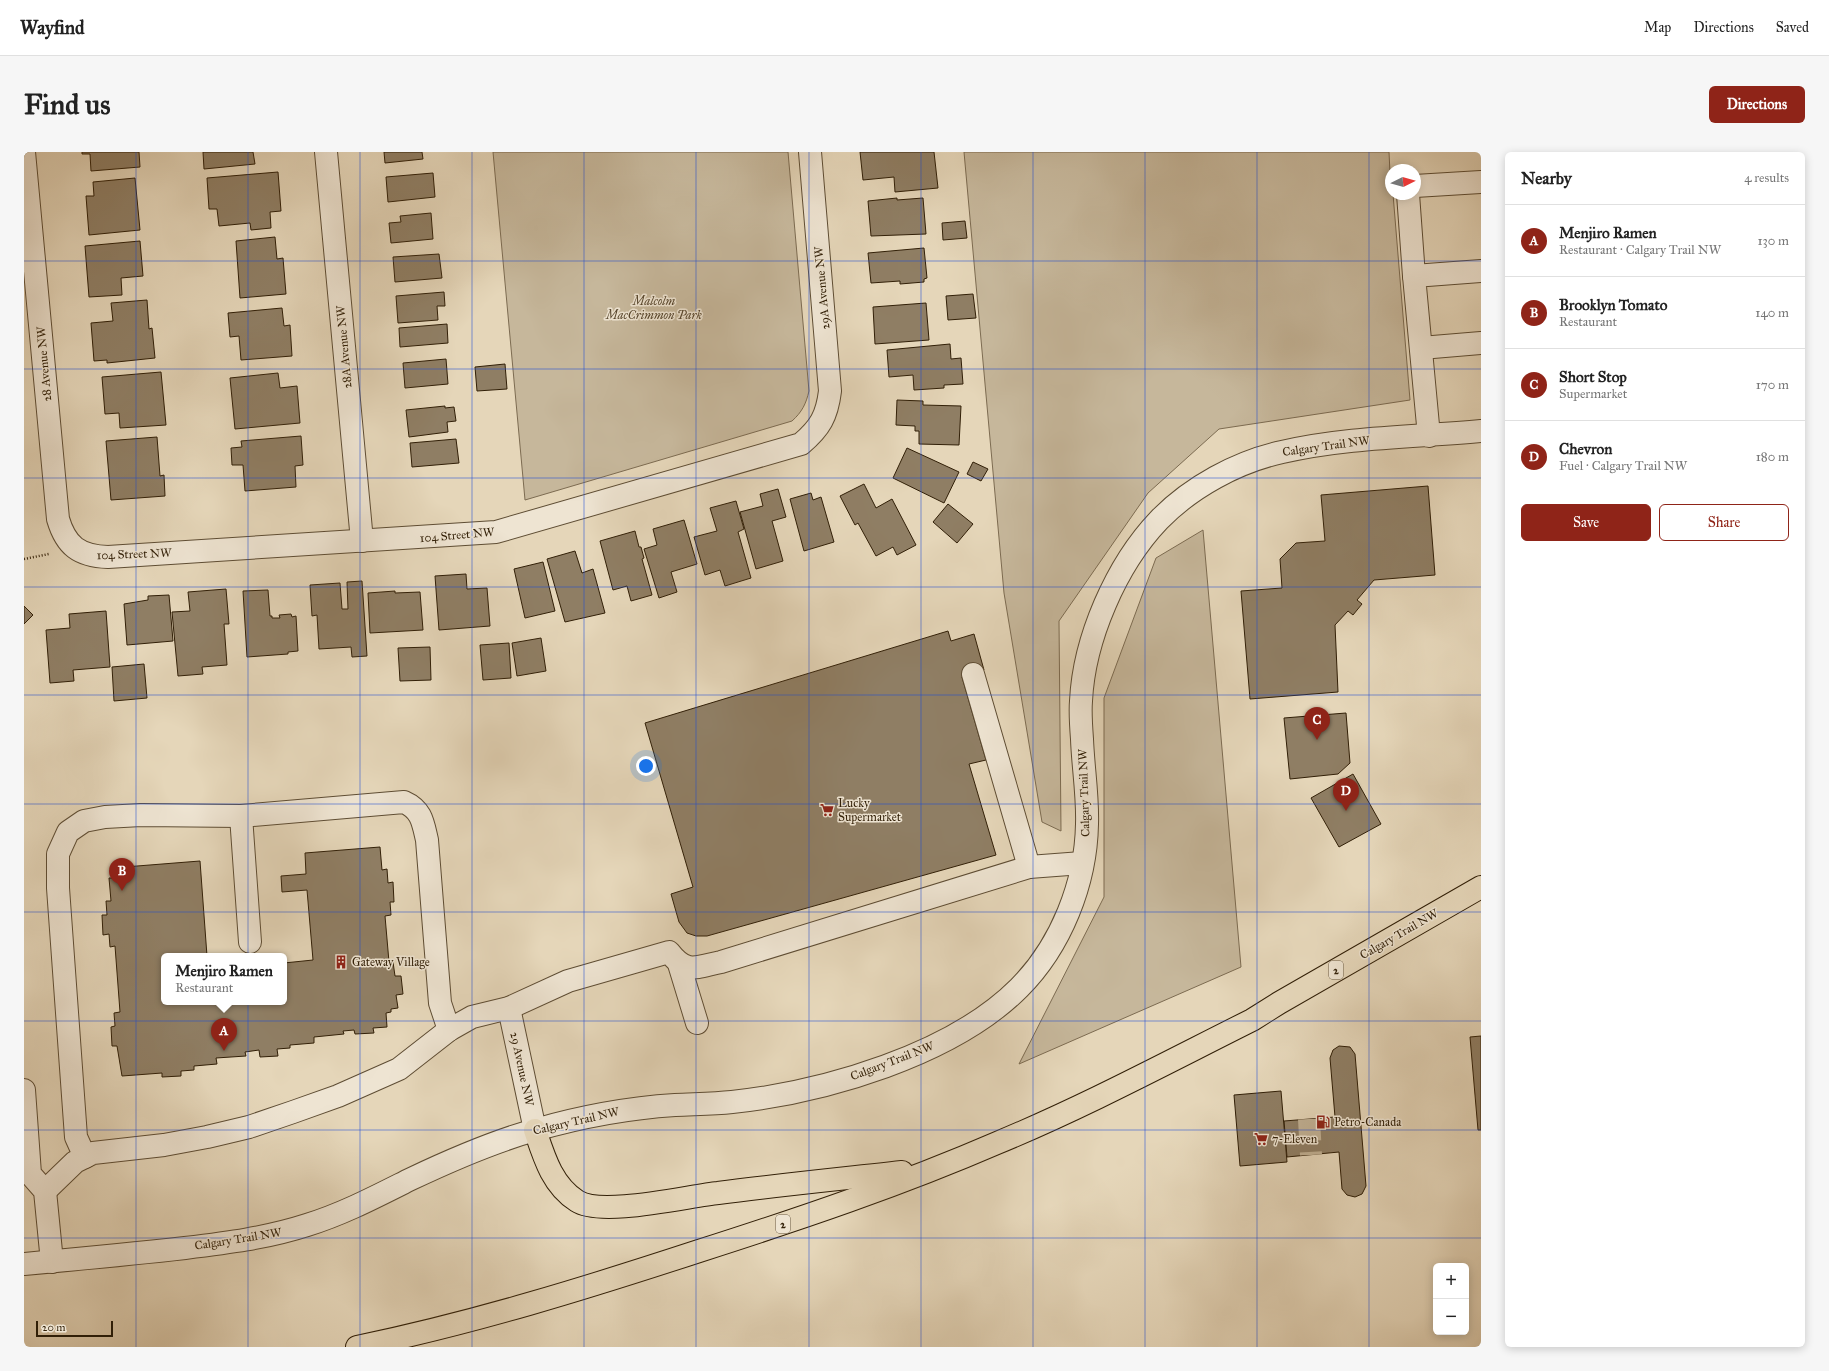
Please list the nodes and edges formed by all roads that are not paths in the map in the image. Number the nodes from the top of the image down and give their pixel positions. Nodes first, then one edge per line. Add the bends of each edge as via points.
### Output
1 (24, 152) edge
2 (326, 152) edge
3 (810, 152) edge
4 (1481, 182) edge
5 (1421, 186) edge
6 (1408, 200) edge
7 (1481, 271) edge
8 (1414, 276) junction
9 (1481, 343) edge
10 (1421, 348) junction
11 (821, 423) joint
12 (1481, 431) edge
13 (1429, 436) junction
14 (362, 541) junction
15 (74, 548) joint
16 (973, 674) dead end
17 (241, 816) junction
18 (1082, 863) junction
19 (1029, 866) junction
20 (1481, 887) edge
21 (250, 942) dead end
22 (679, 964) junction
23 (509, 1008) junction
24 (697, 1022) dead end
25 (449, 1030) junction
26 (24, 1090) edge
27 (535, 1130) junction
28 (26, 1151) edge
29 (85, 1157) junction
30 (933, 1168) junction
31 (45, 1191) junction
32 (52, 1262) junction
33 (24, 1264) edge
34 (357, 1347) edge

1 - 15 street, 28 Avenue NW via 57,508 62,531
2 - 14 street, 28A Avenue NW
3 - 11 street, 29A Avenue NW via 830,372 828,407
4 - 5 street
6 - 8 street
7 - 8 street
8 - 10 street
9 - 10 street
10 - 13 street
11 - 14 street, 104 Street NW via 801,444 496,532
12 - 13 street, Calgary Trail NW
13 - 18 street, Calgary Trail NW via 1312,446 1251,461 1201,487 1158,521 1129,560 1109,595 1097,622 1088,656 1081,701 1087,828
14 - 15 street, 104 Street NW via 108,557 84,554
16 - 19 street
17 - 21 street
17 - 25 street via 404,802 413,806 423,821 427,840 440,1003
17 - 29 street via 105,817 84,821 68,832 58,854 58,888 76,1137
18 - 19 street
18 - 27 street, Calgary Trail NW via 1062,928 1044,959 1019,988 992,1012 921,1052 852,1077 774,1097 728,1103 638,1108
19 - 22 street via 721,962 690,968
20 - 30 highway, Calgary Trail NW / 2 via 1252,1020 1031,1128
22 - 23 street via 669,952 568,981
22 - 24 street
23 - 25 street via 472,1017
23 - 27 street, 29 Avenue NW
25 - 29 street via 399,1069 338,1096 248,1127 207,1137 93,1153
26 - 28 street
27 - 30 highway via 551,1173 562,1188 578,1202 595,1206 621,1206
27 - 32 street, Calgary Trail NW via 456,1158 340,1212 285,1232 209,1245
28 - 31 street via 30,1174
29 - 31 street via 76,1162
30 - 34 highway, Calgary Trail NW / 2 via 818,1213 578,1291
31 - 32 street
32 - 33 street, Calgary Trail NW

